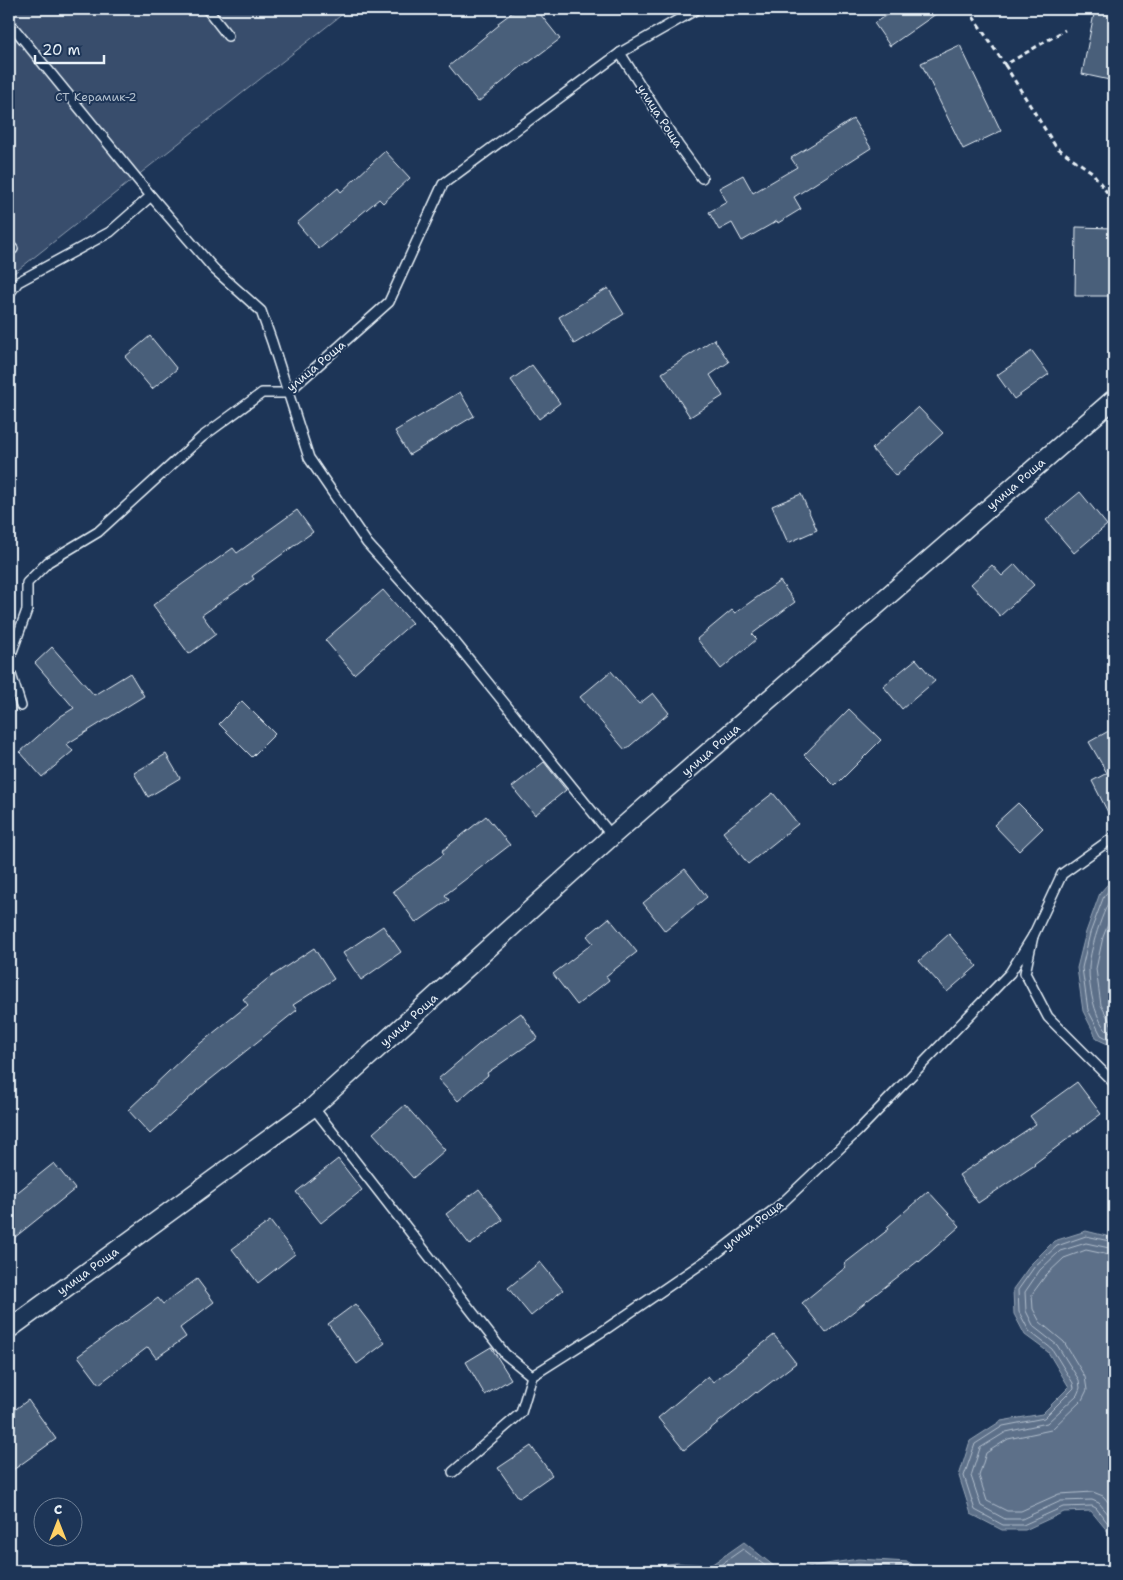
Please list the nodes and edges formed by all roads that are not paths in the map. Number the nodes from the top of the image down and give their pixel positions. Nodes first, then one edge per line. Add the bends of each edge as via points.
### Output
1 (207, 9) edge
2 (697, 9) edge
3 (9, 22) edge
4 (228, 36) dead end
5 (620, 53) junction
6 (702, 178) dead end
7 (150, 196) junction
8 (9, 294) edge
9 (287, 393) junction
10 (1114, 399) edge
11 (9, 660) edge
12 (9, 668) edge
13 (22, 706) dead end
14 (612, 836) junction
15 (1114, 837) edge
16 (1033, 936) junction
17 (1114, 1083) edge
18 (313, 1107) junction
19 (9, 1329) edge
20 (532, 1376) junction
21 (453, 1472) dead end

1 - 4 lane
2 - 5 lane, улица Роща
3 - 7 lane
5 - 6 lane, улица Роща
5 - 9 lane, улица Роща via 443,184 389,302
7 - 8 lane via 110,232 18,282
7 - 9 lane via 214,269 261,311
9 - 11 lane, улица Роща via 262,393 202,437 98,532 48,562 27,583 27,610
9 - 14 lane via 309,458 366,543 450,636
10 - 14 street, улица Роща
12 - 13 lane
14 - 18 street, улица Роща
15 - 16 lane, улица Роща via 1062,874
16 - 17 lane, улица Роща via 1025,973 1048,1017
16 - 20 lane, улица Роща via 1010,973 858,1131 780,1205 701,1264
18 - 19 street, улица Роща
18 - 20 lane via 505,1354
20 - 21 lane via 521,1413

